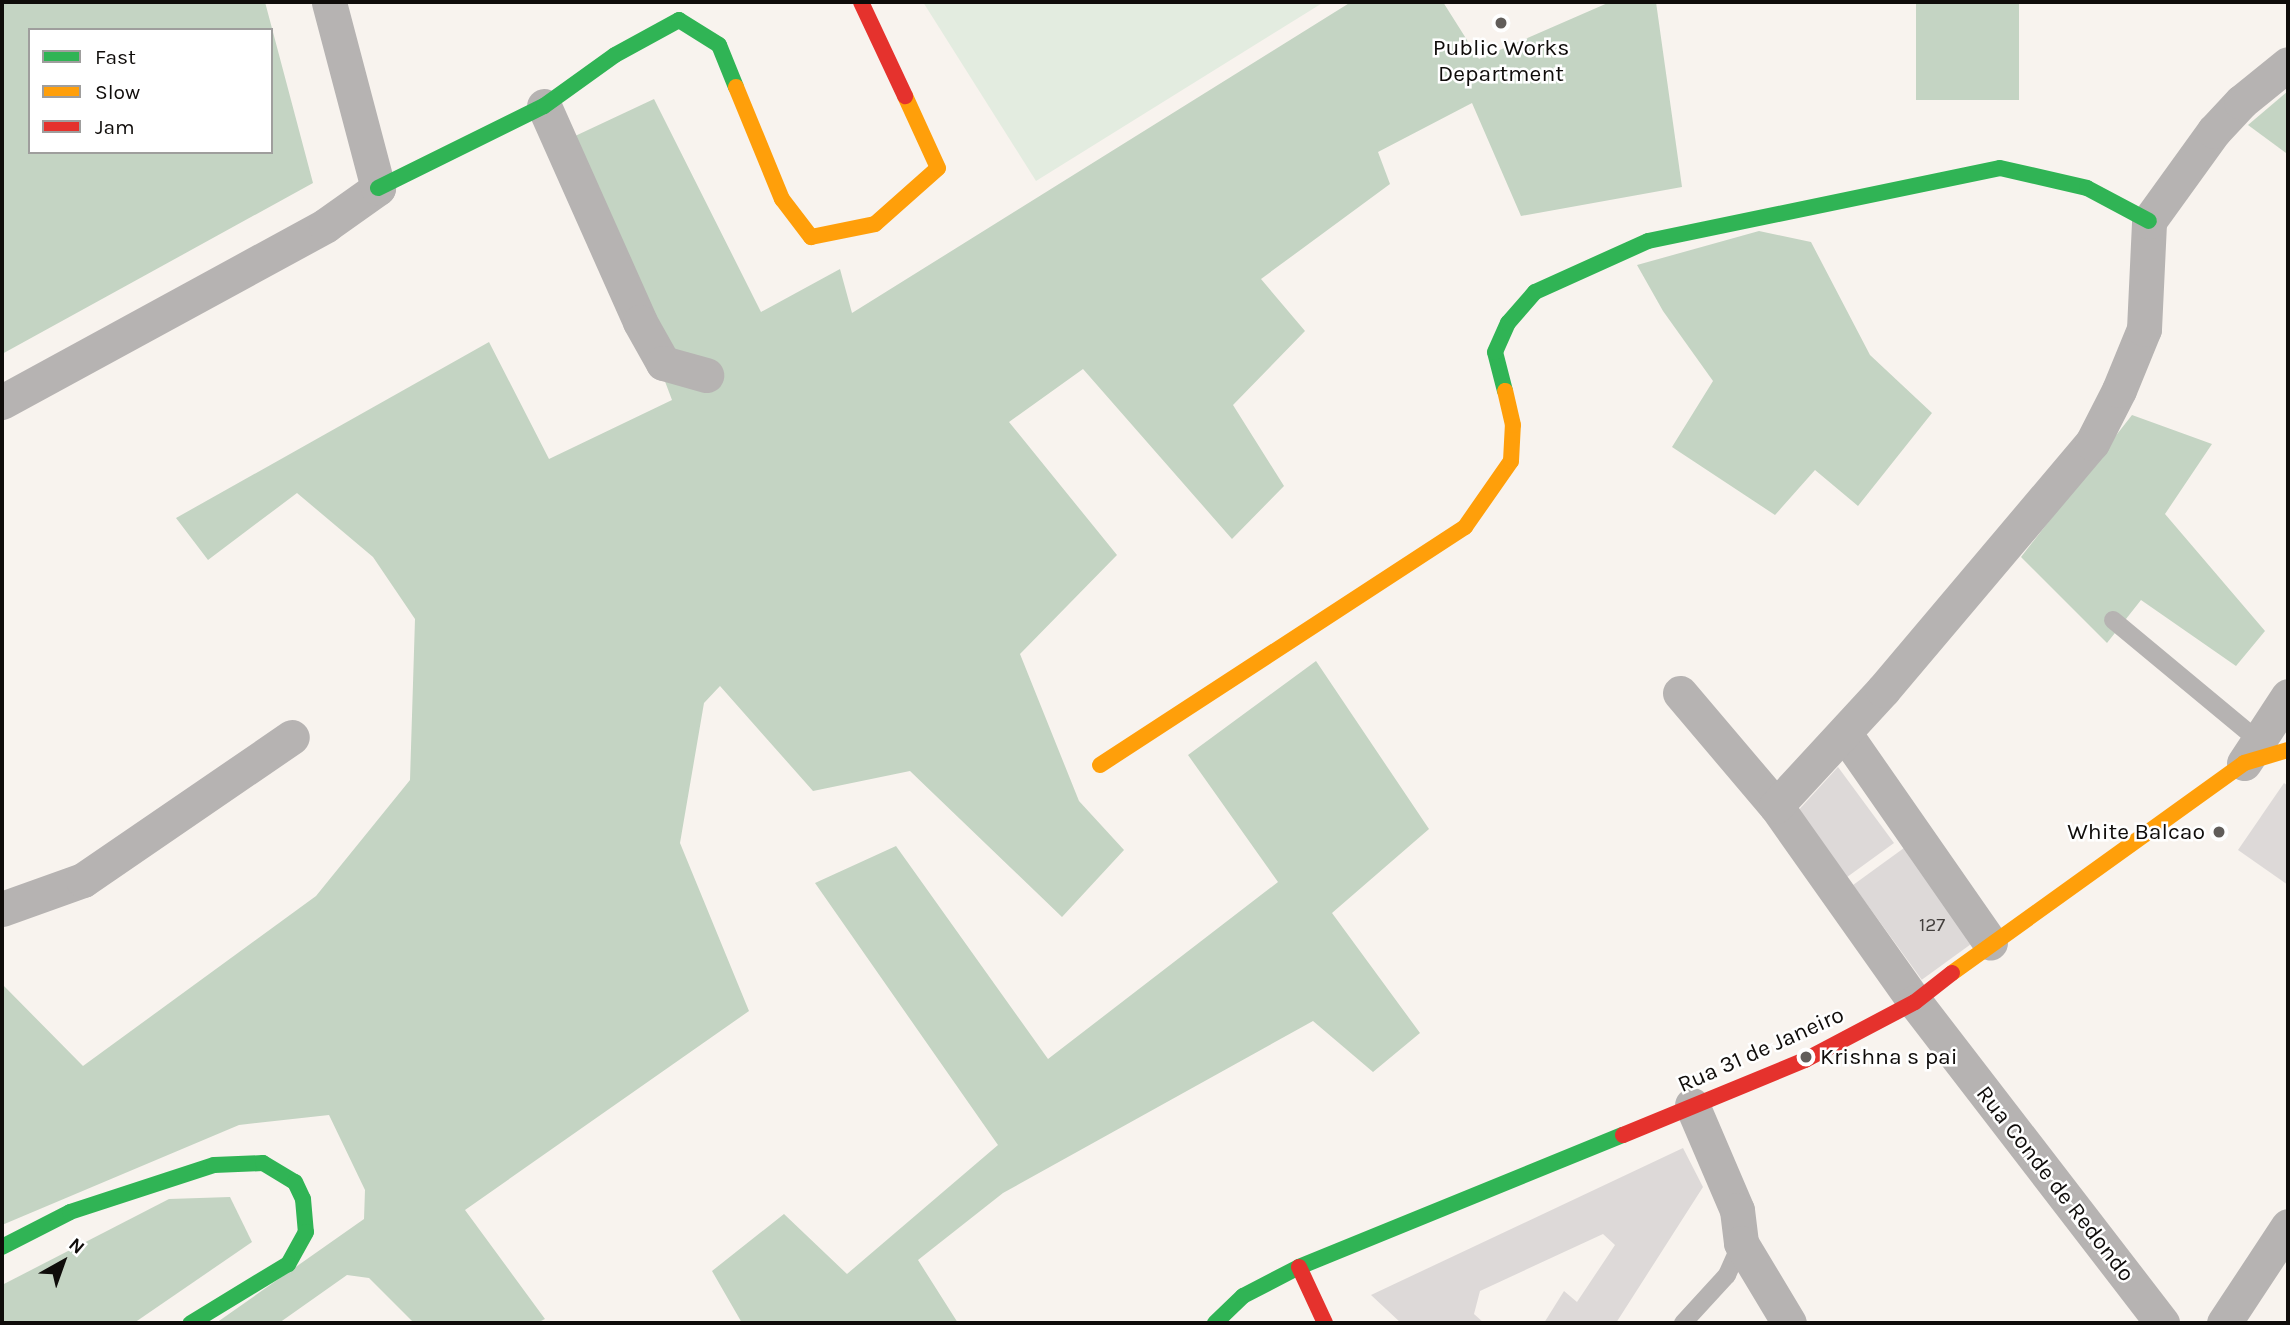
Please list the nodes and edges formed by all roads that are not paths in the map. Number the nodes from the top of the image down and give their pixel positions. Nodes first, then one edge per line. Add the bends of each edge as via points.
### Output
1 (329, 2) edge
2 (861, 2) edge
3 (2288, 64) edge
4 (544, 106) junction
5 (378, 188) junction
6 (2149, 221) junction
7 (706, 375) dead end
8 (2, 402) edge
9 (2113, 620) dead end
10 (1680, 693) dead end
11 (2288, 696) edge
12 (1845, 734) junction
13 (292, 737) dead end
14 (2264, 751) edge
15 (1100, 765) dead end
16 (1776, 806) junction
17 (2, 909) edge
18 (1990, 943) junction
19 (1915, 1002) junction
20 (1692, 1105) junction
21 (2288, 1226) edge
22 (1741, 1243) junction
23 (2, 1247) edge
24 (1299, 1267) junction
25 (191, 1323) edge
26 (1215, 1323) edge
27 (1325, 1323) edge
28 (1683, 1323) edge
29 (1789, 1323) edge
30 (2162, 1323) edge
31 (2224, 1323) edge

1 - 5 street
2 - 4 street via 938,168 875,224 811,237 782,199 719,45 679,20 615,55
3 - 6 street via 2214,131
4 - 5 street
4 - 7 street via 640,322 663,363
5 - 8 street via 326,225
6 - 12 street via 2144,329 2092,443
6 - 15 street via 2087,188 2000,168 1648,241 1535,292 1508,323 1495,352 1513,425 1511,461 1465,527
9 - 14 lane
10 - 16 street, Rua Conde de Redondo
11 - 14 street
12 - 16 street
12 - 18 street
13 - 17 street via 83,880
14 - 18 street, Rua 31 de Janeiro
16 - 19 street, Rua Conde de Redondo
18 - 19 street, Rua 31 de Janeiro
19 - 20 street, Rua 31 de Janeiro via 1805,1060
19 - 30 street, Rua Conde de Redondo
20 - 22 street via 1737,1210
20 - 24 street, Rua 31 de Janeiro
21 - 31 street
22 - 28 lane via 1727,1275
22 - 29 street
23 - 25 street via 70,1212 214,1165 263,1163 295,1182 303,1199 306,1233 288,1264
24 - 26 street, Rua 31 de Janeiro via 1243,1296
24 - 27 street

